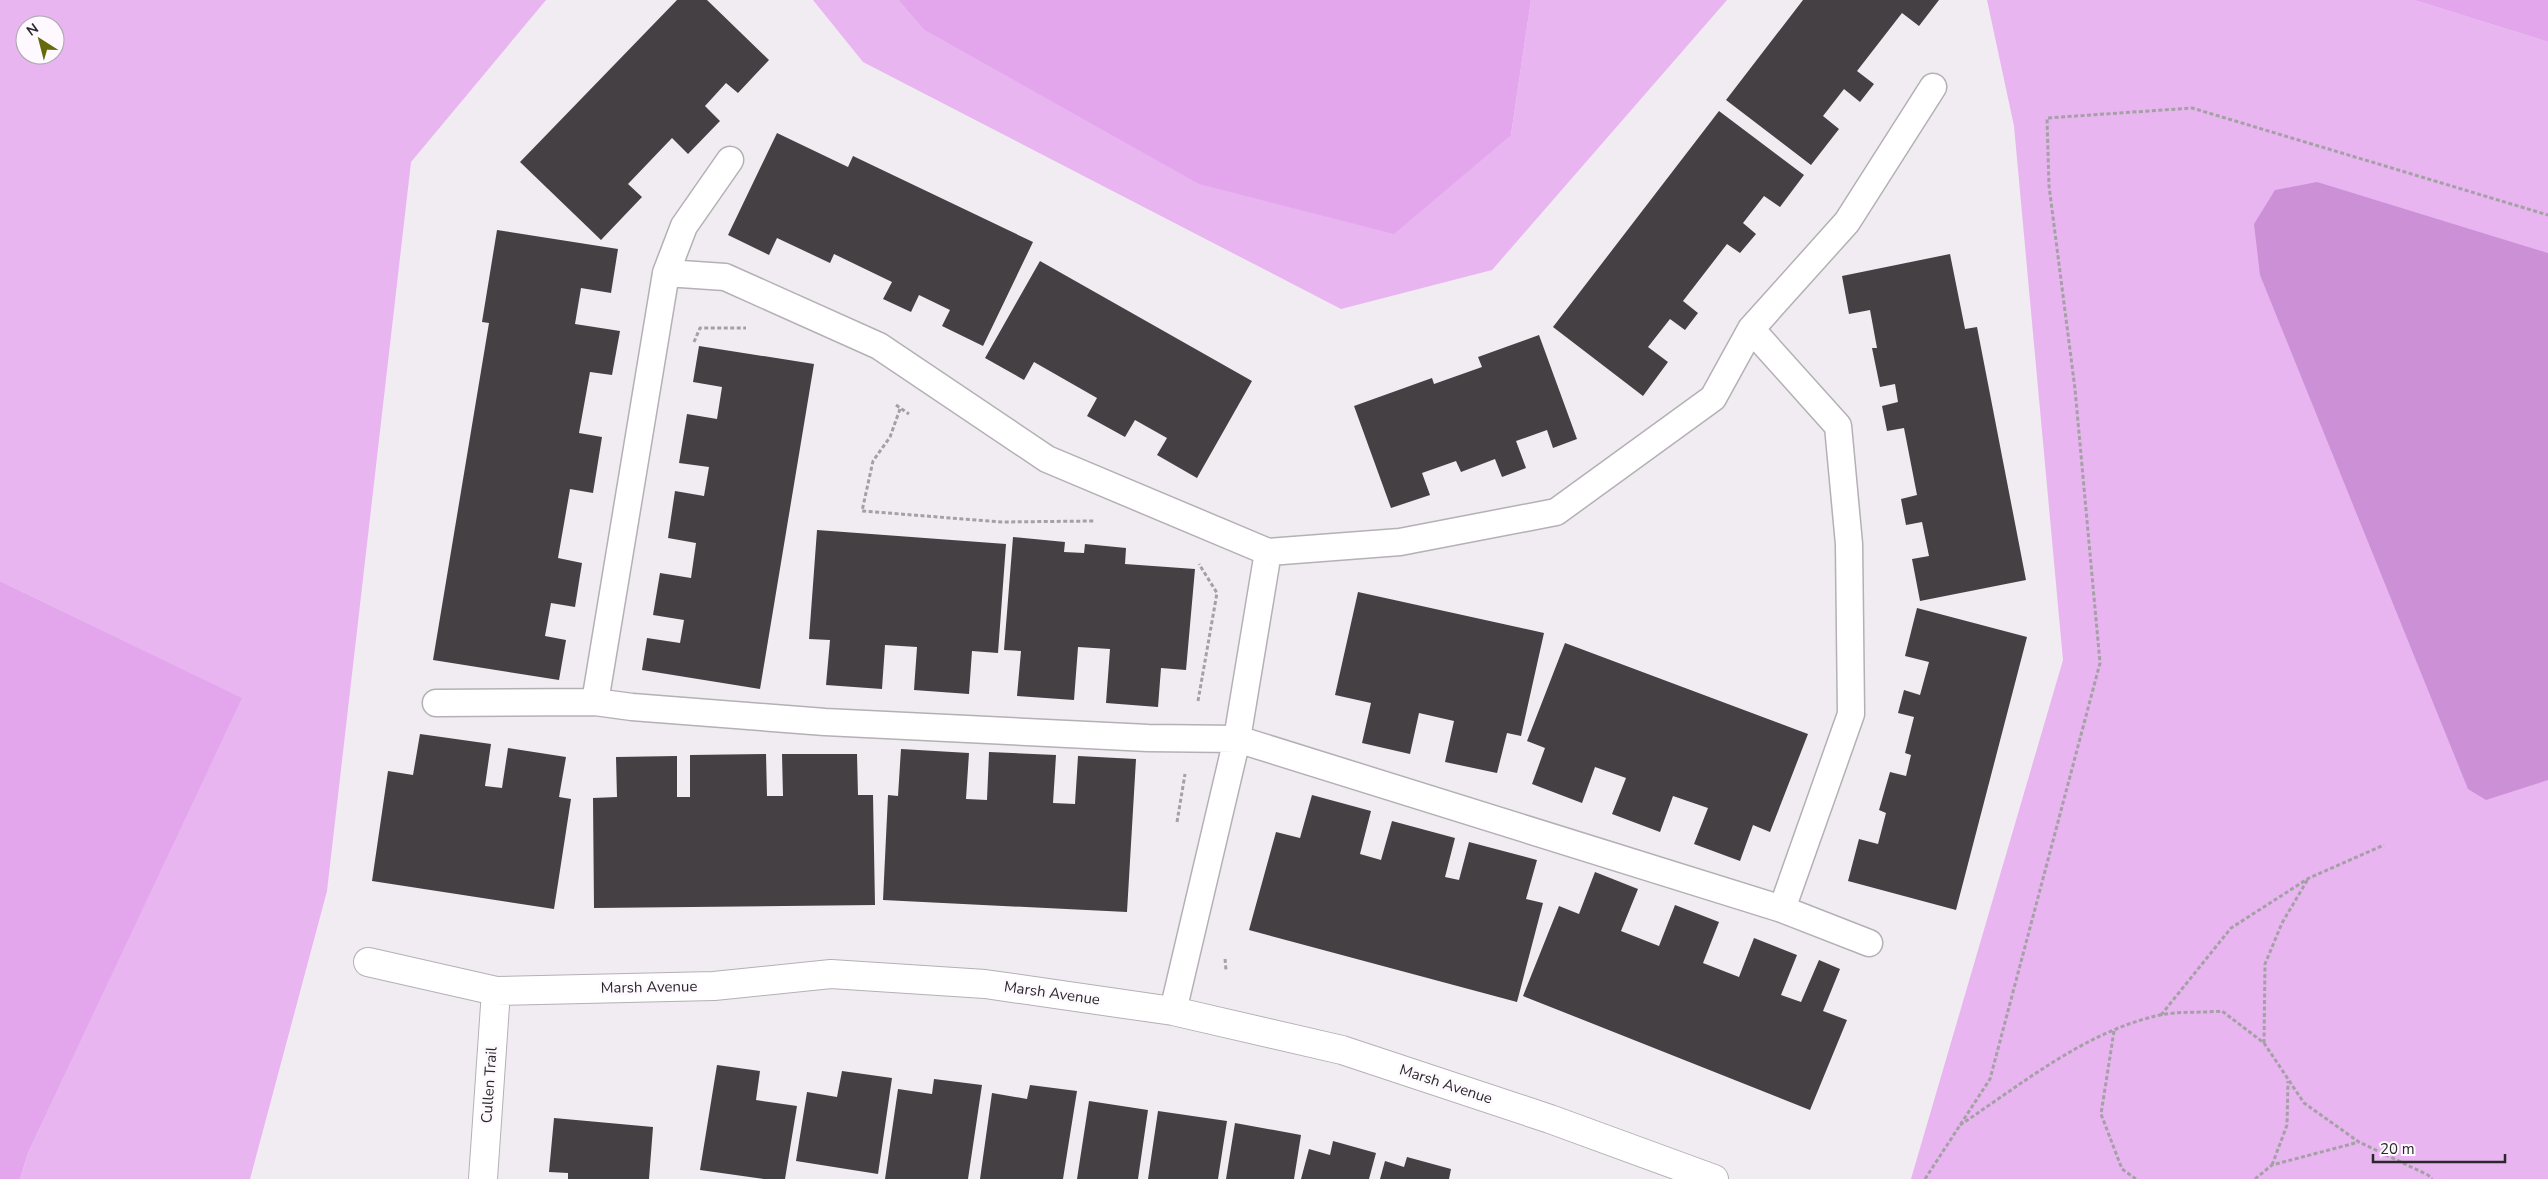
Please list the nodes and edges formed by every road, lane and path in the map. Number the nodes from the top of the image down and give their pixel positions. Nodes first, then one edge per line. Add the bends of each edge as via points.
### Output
1 (1933, 87) dead end
2 (730, 160) dead end
3 (2548, 215) edge
4 (666, 273) junction
5 (754, 328) dead end
6 (1751, 329) junction
7 (693, 345) dead end
8 (893, 402) dead end
9 (900, 409) junction
10 (917, 418) dead end
11 (1091, 516) dead end
12 (1268, 552) junction
13 (1198, 562) dead end
14 (595, 702) junction
15 (436, 703) dead end
16 (1191, 737) junction
17 (1237, 739) junction
18 (1176, 825) dead end
19 (2384, 845) dead end
20 (2309, 878) junction
21 (1782, 909) junction
22 (1869, 943) dead end
23 (368, 962) dead end
24 (496, 991) junction
25 (1173, 1011) junction
26 (2161, 1015) junction
27 (2114, 1030) junction
28 (2264, 1043) junction
29 (2288, 1080) junction
30 (1957, 1127) junction
31 (2359, 1142) junction
32 (2272, 1165) junction
33 (483, 1179) edge
34 (1714, 1179) edge
35 (1925, 1179) edge
36 (2136, 1179) edge
37 (2255, 1179) edge
38 (2432, 1179) edge

1 - 6 lane via 1846,222
2 - 4 lane via 684,226
3 - 30 path via 2192,108 2047,118 2049,186 2075,389 2100,663 1990,1078
4 - 12 lane via 725,277 880,346 1047,459
4 - 14 lane
5 - 7 path via 700,328
6 - 12 lane via 1713,398 1556,512 1400,542
6 - 21 lane via 1838,426 1849,544 1851,714
8 - 9 path
9 - 10 path
9 - 11 path via 890,437 873,461 862,511 1002,522 1100,521
12 - 17 lane
13 - 16 path via 1217,593
14 - 15 lane
14 - 16 lane via 825,722
16 - 17 lane
16 - 18 path
17 - 21 lane
17 - 25 lane
19 - 20 path
20 - 26 path via 2231,928
20 - 28 path via 2282,923 2265,964
21 - 22 lane
23 - 24 street, Marsh Avenue
24 - 25 street, Marsh Avenue via 714,986 831,974 985,984
24 - 33 street, Cullen Trail
25 - 34 street, Marsh Avenue via 1342,1050 1550,1119
26 - 27 path
26 - 28 path via 2222,1011
27 - 30 path via 2064,1056
27 - 36 path via 2101,1114 2122,1170
28 - 29 path
29 - 31 path via 2304,1104
29 - 32 path via 2287,1125
30 - 35 path
31 - 32 path
31 - 38 path
32 - 37 path

